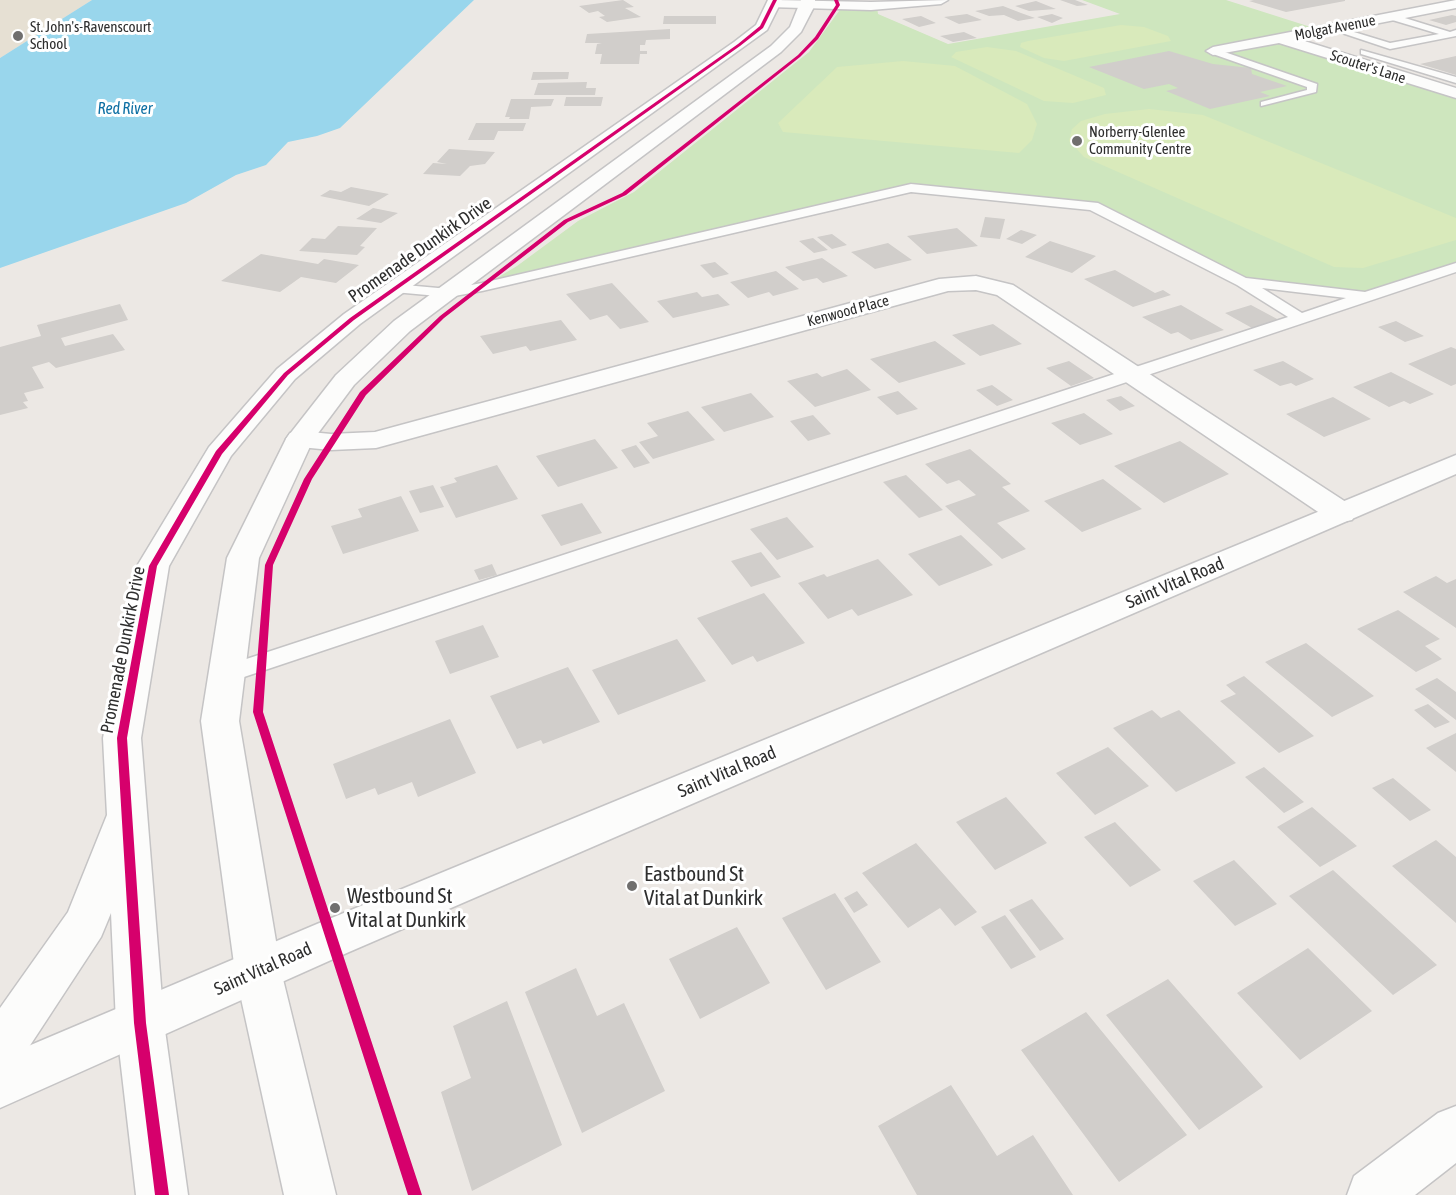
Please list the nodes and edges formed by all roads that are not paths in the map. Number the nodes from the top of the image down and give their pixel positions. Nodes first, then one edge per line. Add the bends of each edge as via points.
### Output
1 (941, 0) edge
2 (775, 2) edge
3 (808, 3) edge
4 (1456, 4) edge
5 (1392, 16) junction
6 (1331, 28) junction
7 (1452, 33) edge
8 (1281, 39) junction
9 (1390, 46) junction
10 (1352, 49) dead end
11 (1213, 51) joint
12 (1411, 53) dead end
13 (1422, 57) dead end
14 (1397, 62) junction
15 (1456, 80) edge
16 (1456, 93) edge
17 (1264, 104) dead end
18 (1456, 267) edge
19 (1242, 282) junction
20 (394, 288) junction
21 (449, 293) junction
22 (1369, 296) junction
23 (1301, 319) junction
24 (1135, 374) junction
25 (300, 439) junction
26 (1456, 464) edge
27 (1341, 513) junction
28 (226, 674) junction
29 (126, 812) junction
30 (258, 971) junction
31 (140, 1023) junction
32 (0, 1040) edge
33 (0, 1083) edge
34 (1456, 1131) edge
35 (162, 1195) edge
36 (310, 1195) edge
37 (1372, 1195) edge

1 - 3 main road via 880,5
2 - 3 main road
2 - 20 main road, Promenade Dunkirk Drive via 762,27 739,45
3 - 21 main road via 796,29 776,49
4 - 5 main road, Molgat Avenue
5 - 6 main road, Molgat Avenue
5 - 7 lane
6 - 8 main road, Molgat Avenue
6 - 9 lane
7 - 9 lane
8 - 11 main road, Molgat Avenue
8 - 16 main road, Scouter's Lane
9 - 12 lane
10 - 14 lane
11 - 17 lane via 1313,86 1311,92
13 - 14 lane
14 - 15 lane
18 - 22 lane
19 - 21 lane via 1093,206 910,188
19 - 22 lane
19 - 23 lane
20 - 21 lane
20 - 29 main road, Promenade Dunkirk Drive via 286,374 219,453 153,566 122,738
21 - 25 main road via 402,326 345,380
22 - 23 lane
23 - 24 lane
24 - 25 main road, Kenwood Place via 1005,290 976,283 947,284 376,440
24 - 27 main road, Kenwood Place
24 - 28 lane
25 - 28 main road via 243,558
26 - 27 main road, Saint Vital Road
27 - 30 main road, Saint Vital Road
28 - 30 main road via 220,721
29 - 31 main road, Promenade Dunkirk Drive
29 - 32 main road via 86,923 12,1031
30 - 31 main road, Saint Vital Road
30 - 36 main road
31 - 33 main road, Saint Vital Road
31 - 35 main road, Promenade Dunkirk Drive
34 - 37 main road

